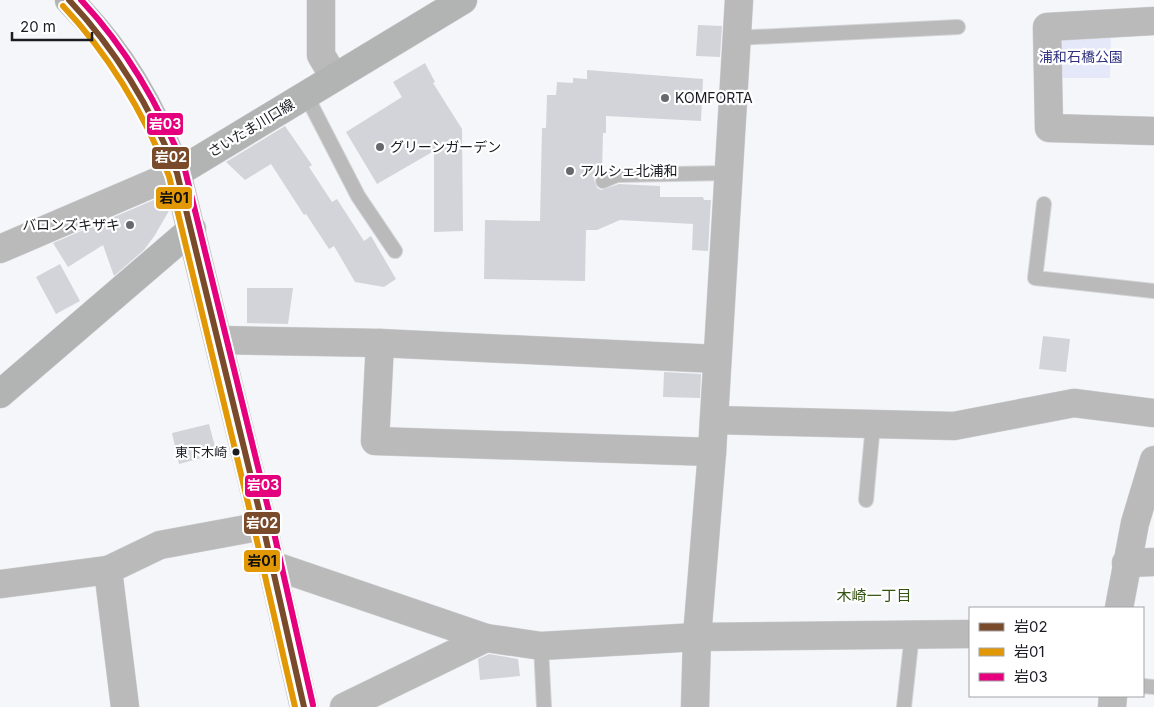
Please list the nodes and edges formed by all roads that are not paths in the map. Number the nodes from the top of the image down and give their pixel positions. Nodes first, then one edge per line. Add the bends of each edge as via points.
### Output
1 (70, 0) edge
2 (321, 0) edge
3 (463, 0) edge
4 (739, 0) edge
5 (1154, 21) edge
6 (958, 27) dead end
7 (736, 38) junction
8 (334, 77) junction
9 (306, 95) junction
10 (1154, 131) edge
11 (177, 173) junction
12 (729, 173) junction
13 (603, 181) dead end
14 (1044, 204) dead end
15 (192, 229) junction
16 (0, 249) edge
17 (396, 251) dead end
18 (1154, 291) edge
19 (219, 340) junction
20 (380, 343) junction
21 (717, 359) junction
22 (0, 394) edge
23 (1154, 413) edge
24 (714, 420) junction
25 (873, 424) junction
26 (712, 452) junction
27 (1154, 460) edge
28 (866, 500) dead end
29 (263, 526) junction
30 (1154, 562) edge
31 (1126, 563) junction
32 (272, 565) junction
33 (108, 570) junction
34 (0, 584) edge
35 (1119, 607) edge
36 (912, 634) junction
37 (969, 634) edge
38 (696, 637) junction
39 (486, 638) junction
40 (541, 646) junction
41 (125, 707) edge
42 (304, 707) edge
43 (344, 707) edge
44 (544, 707) edge
45 (695, 707) edge
46 (904, 707) edge

1 - 11 main road via 112,49 140,89 161,130
2 - 8 street via 320,55
3 - 8 main road, さいたま川口線
4 - 7 street
5 - 10 street via 1047,27 1049,128
6 - 7 lane
7 - 12 street
8 - 9 main road, さいたま川口線
9 - 11 main road, さいたま川口線
9 - 17 lane via 358,196
11 - 15 main road
11 - 16 street
12 - 13 lane via 617,175
12 - 21 street
14 - 18 lane via 1035,278
15 - 19 main road
15 - 22 main road
19 - 20 street
19 - 29 main road
20 - 21 street
20 - 26 street via 375,441
21 - 24 street
23 - 25 street via 1074,403 954,426
24 - 25 street
24 - 26 street
25 - 28 lane
26 - 38 street
27 - 31 street
29 - 32 main road
29 - 33 street via 160,545
30 - 31 street
31 - 35 street
32 - 39 street
32 - 42 main road
33 - 34 street
33 - 41 street
36 - 37 street
36 - 38 street
36 - 46 lane
38 - 40 street
38 - 45 street
39 - 40 street
39 - 43 street
40 - 44 lane

